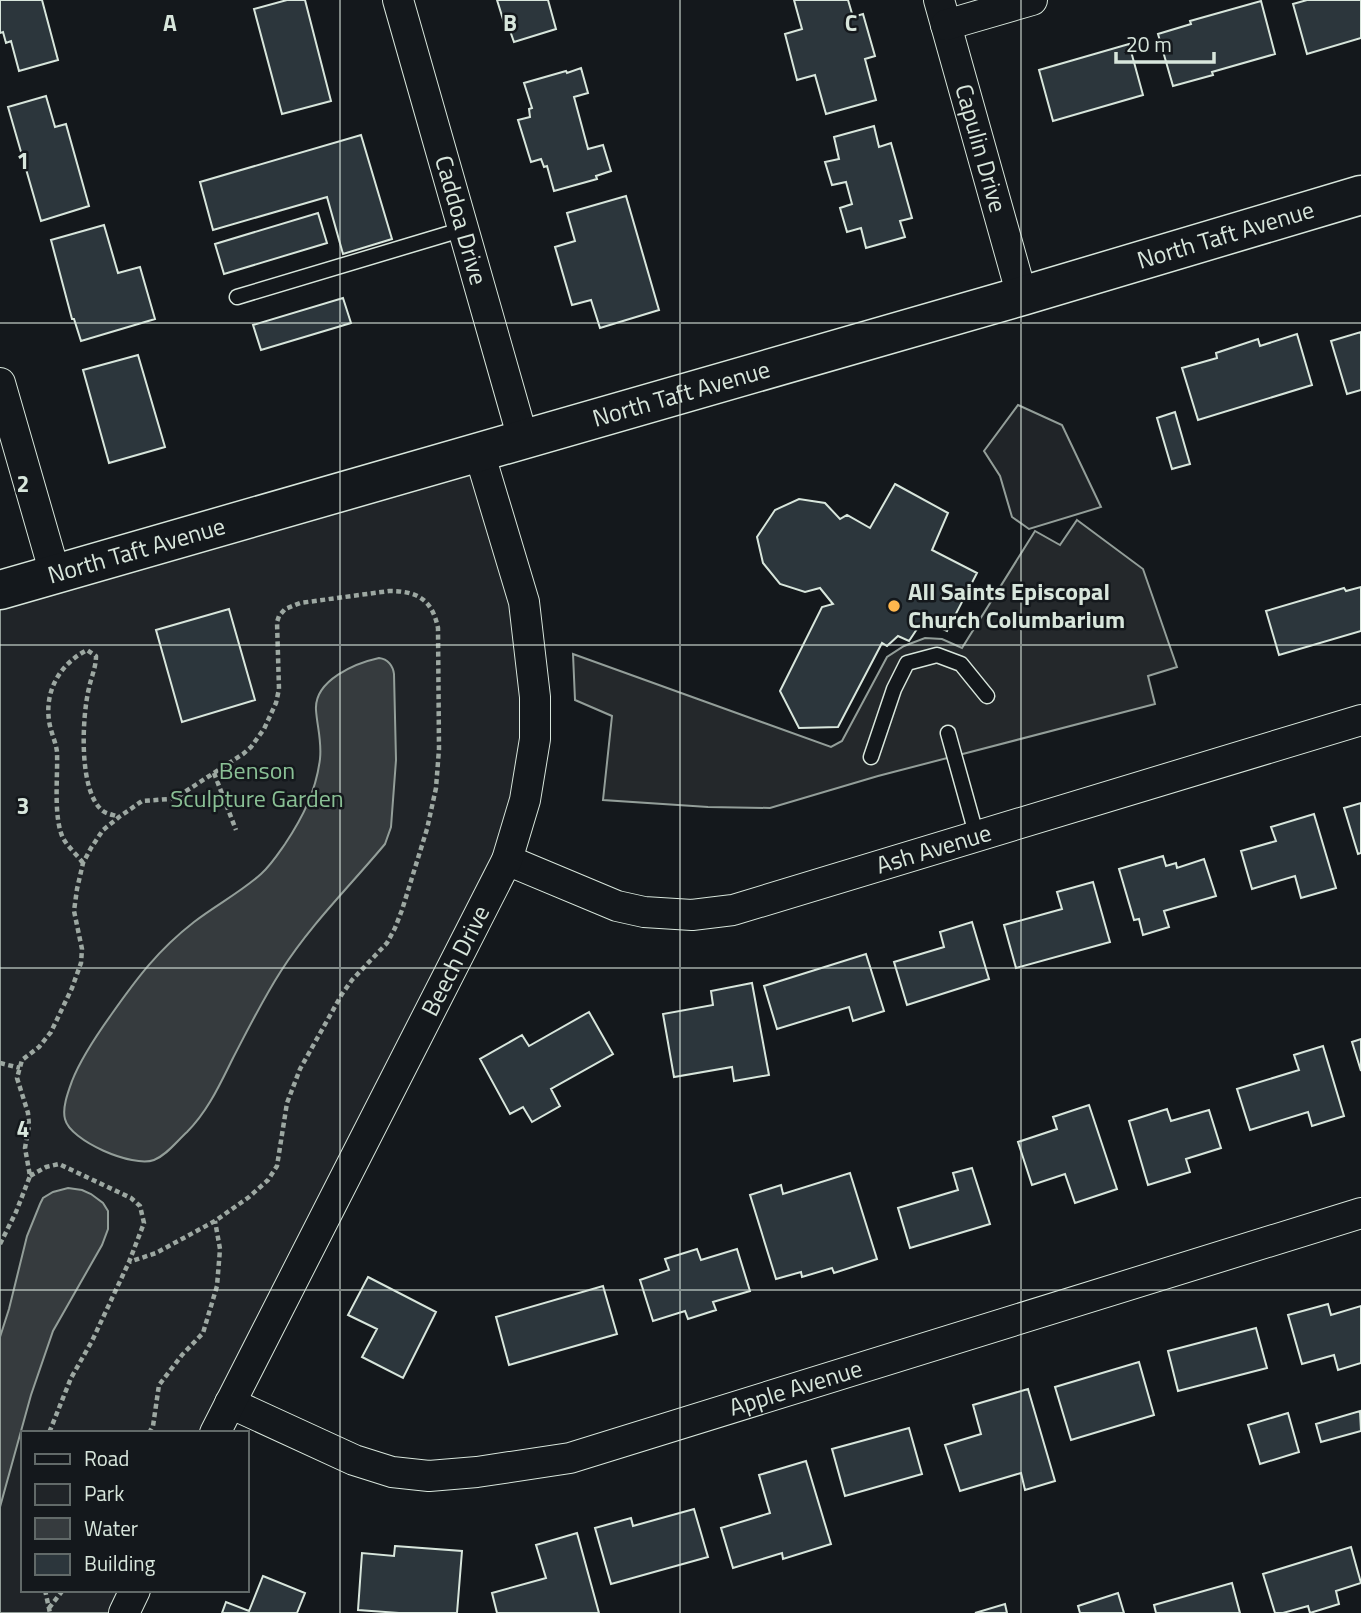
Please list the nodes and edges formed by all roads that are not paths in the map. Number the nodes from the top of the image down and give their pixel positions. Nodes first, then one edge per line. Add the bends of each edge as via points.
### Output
1 (398, 0) edge
2 (1032, 0) edge
3 (942, 12) edge
4 (1361, 195) edge
5 (464, 229) junction
6 (1022, 296) junction
7 (237, 297) dead end
8 (0, 383) edge
9 (523, 439) junction
10 (479, 452) junction
11 (55, 574) junction
12 (0, 590) edge
13 (987, 695) dead end
14 (1361, 720) edge
15 (948, 733) dead end
16 (871, 757) dead end
17 (977, 837) junction
18 (507, 860) junction
19 (1361, 1213) edge
20 (230, 1403) junction
21 (216, 1431) edge
22 (134, 1592) edge
23 (124, 1613) edge

1 - 5 street, Caddoa Drive
2 - 3 street
3 - 6 street, Capulin Drive
4 - 6 main road, North Taft Avenue
5 - 7 lane
5 - 9 street, Caddoa Drive
6 - 9 main road, North Taft Avenue
8 - 11 street
9 - 10 main road, North Taft Avenue
10 - 11 main road, North Taft Avenue
10 - 18 street, Beech Drive via 524,602 534,697 535,739 525,800
11 - 12 main road, North Taft Avenue
13 - 16 lane via 961,664 937,655 907,663
14 - 17 street, Ash Avenue
15 - 17 lane
17 - 18 street, Ash Avenue via 733,910 692,915 617,906
18 - 20 street, Beech Drive
19 - 20 street, Apple Avenue via 570,1458 429,1476 392,1472 354,1460
20 - 21 street, Beech Drive
22 - 23 street

